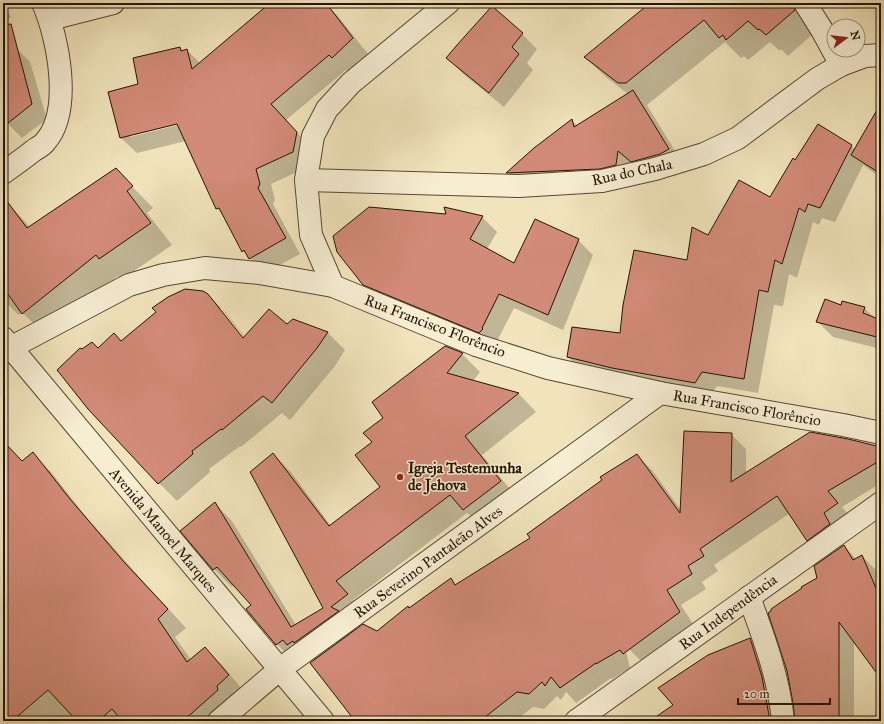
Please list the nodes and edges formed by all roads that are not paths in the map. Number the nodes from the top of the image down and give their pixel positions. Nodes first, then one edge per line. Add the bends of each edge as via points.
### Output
1 (113, 3) edge
2 (448, 3) edge
3 (805, 3) edge
4 (46, 11) edge
5 (881, 55) edge
6 (841, 65) junction
7 (3, 173) edge
8 (306, 180) junction
9 (333, 286) junction
10 (5, 346) edge
11 (660, 393) junction
12 (881, 433) edge
13 (880, 506) edge
14 (749, 597) junction
15 (280, 669) junction
16 (219, 721) edge
17 (323, 721) edge
18 (576, 721) edge
19 (783, 721) edge

1 - 4 street
2 - 8 street via 351,83 327,109 313,136
3 - 6 street
4 - 7 street via 60,71 60,105 56,126 45,143
5 - 6 street, Rua do Chala via 865,56
6 - 8 street, Rua do Chala via 817,79 738,138 704,154 602,181 519,186
8 - 9 street via 311,235
9 - 10 street, Rua Francisco Florêncio via 259,273 204,268 163,275 130,285
9 - 11 street, Rua Francisco Florêncio via 476,345 548,368
10 - 15 street, Avenida Manoel Marques
11 - 12 street, Rua Francisco Florêncio
11 - 15 street, Rua Severino Pantaleão Alves
13 - 14 street, Rua Independência
14 - 18 street, Rua Independência
14 - 19 street via 770,656
15 - 16 street, Rua Severino Pantaleão Alves
15 - 17 street, Avenida Manoel Marques

